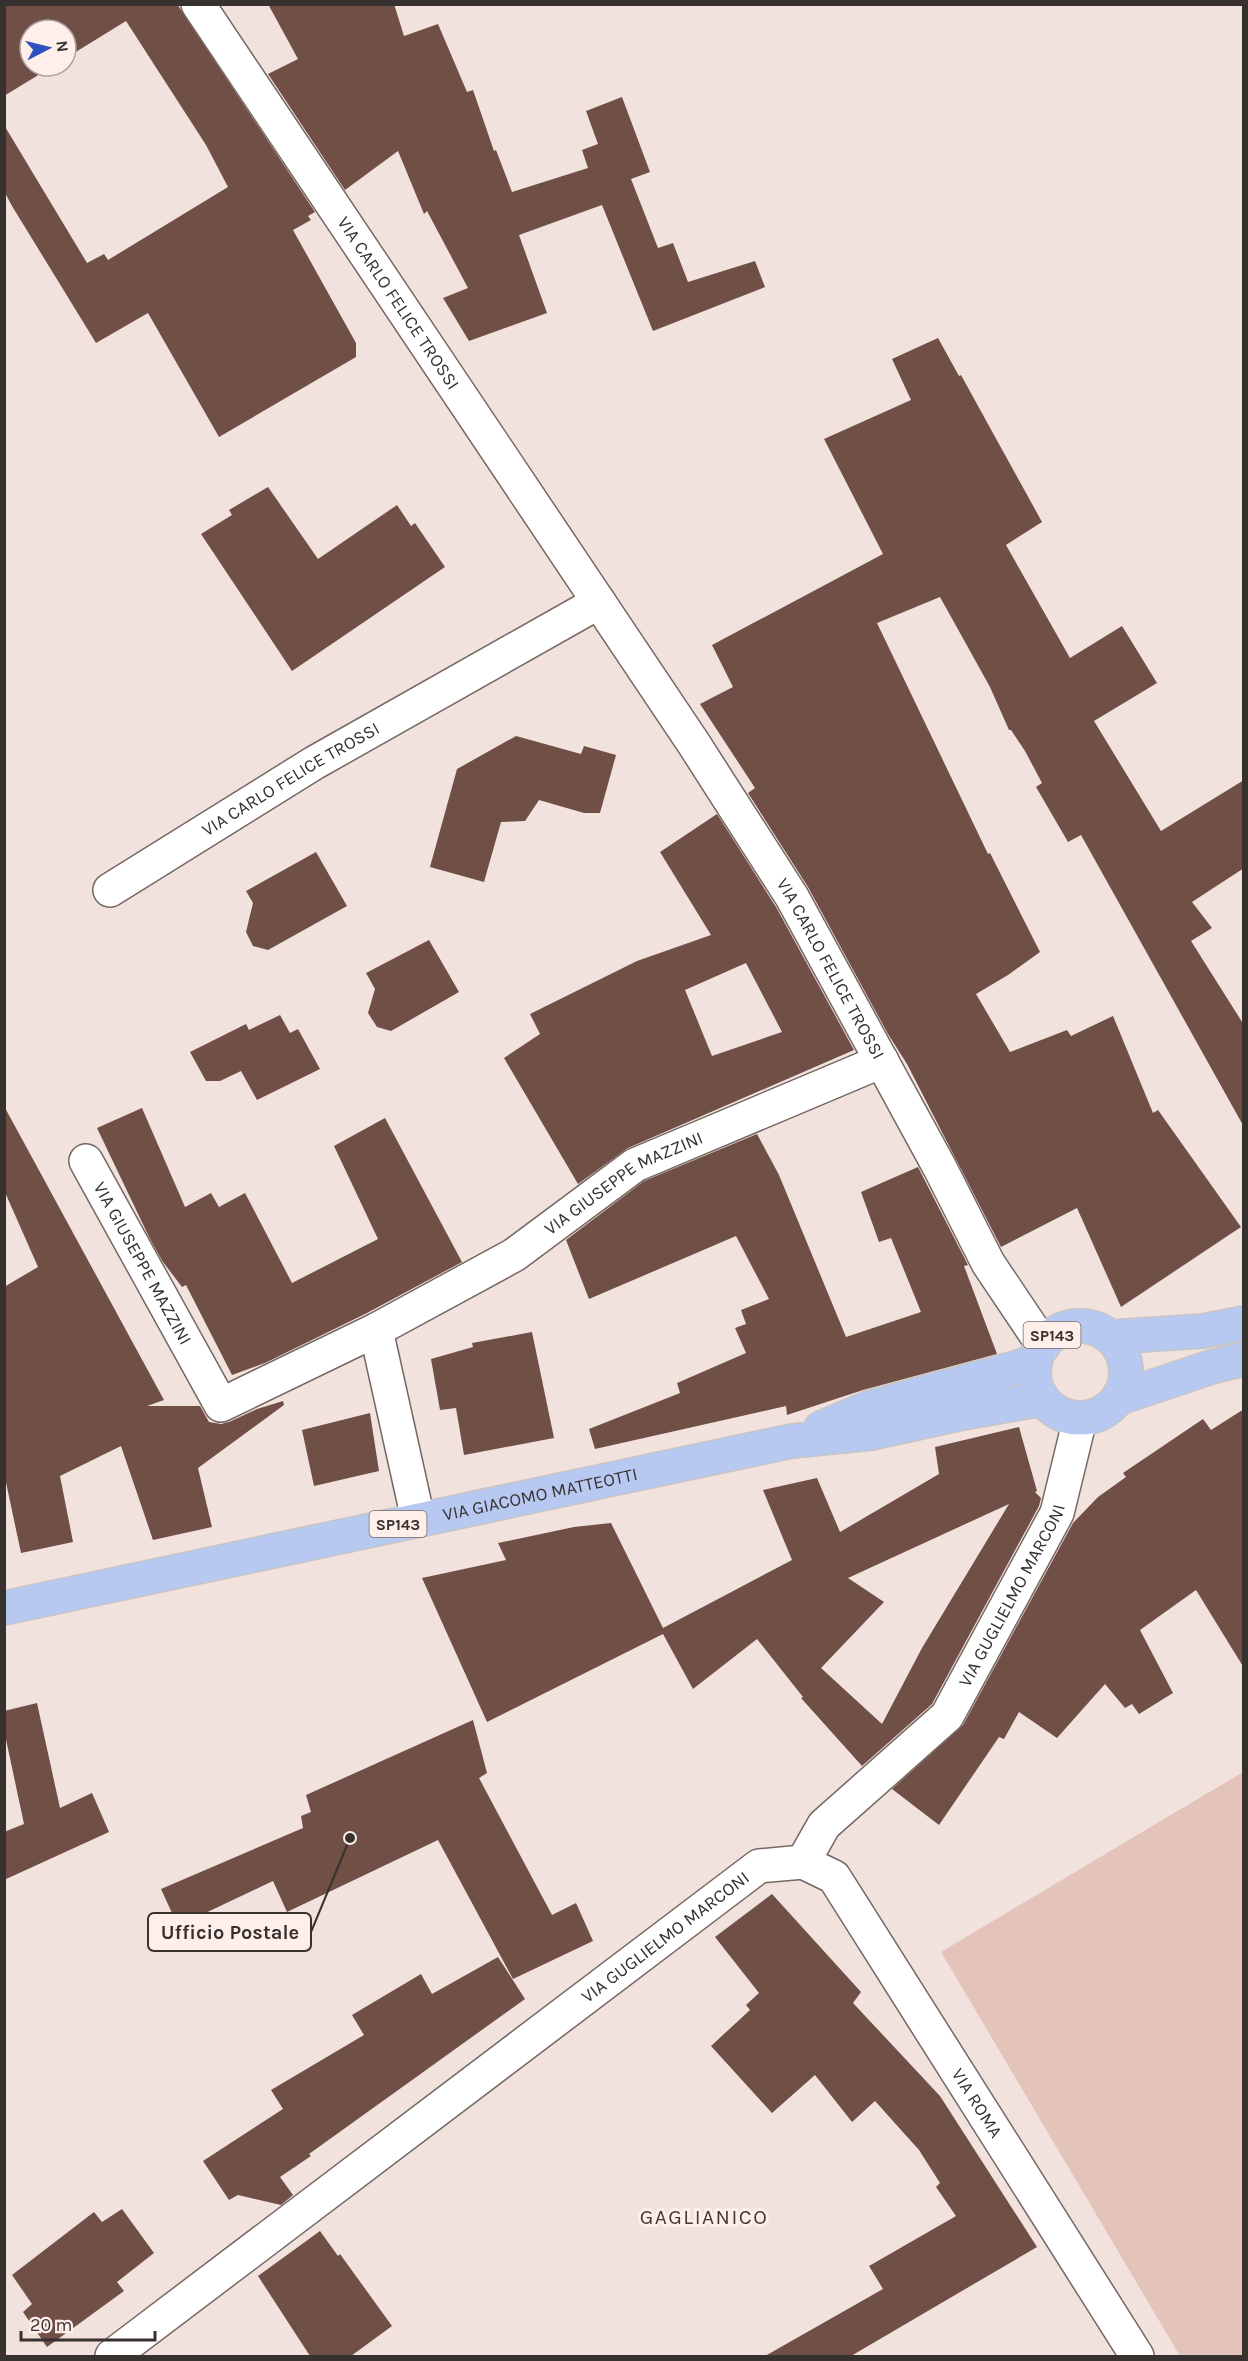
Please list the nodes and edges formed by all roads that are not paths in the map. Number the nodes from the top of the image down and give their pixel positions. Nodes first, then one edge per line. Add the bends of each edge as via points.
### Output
1 (198, 4) edge
2 (599, 602) junction
3 (110, 890) dead end
4 (882, 1061) junction
5 (86, 1161) dead end
6 (1244, 1323) edge
7 (376, 1330) junction
8 (1111, 1337) junction
9 (1039, 1353) junction
10 (1244, 1359) edge
11 (1119, 1398) junction
12 (1042, 1399) junction
13 (1080, 1419) junction
14 (792, 1441) junction
15 (418, 1519) junction
16 (4, 1608) edge
17 (803, 1862) junction
18 (112, 2356) edge
19 (1137, 2356) edge

1 - 2 street, VIA CARLO FELICE TROSSI
2 - 3 street, VIA CARLO FELICE TROSSI via 314,764
2 - 4 street, VIA CARLO FELICE TROSSI via 792,897
4 - 7 street, VIA GIUSEPPE MAZZINI via 635,1165 514,1255
4 - 9 street, VIA CARLO FELICE TROSSI
5 - 7 street, VIA GIUSEPPE MAZZINI via 221,1405
6 - 8 main road, SP143 via 1203,1331
7 - 15 street
8 - 9 main road, SP143 via 1083,1325 1068,1327 1053,1334
8 - 11 main road via 1126,1360 1127,1373
9 - 12 main road, SP143 via 1034,1374
9 - 14 main road, VIA GIACOMO MATTEOTTI / SP143 via 1016,1368 868,1408
10 - 11 main road
11 - 13 main road via 1108,1410
12 - 13 main road via 1065,1416
12 - 14 main road, VIA GIACOMO MATTEOTTI / SP143 via 872,1433
13 - 17 street, VIA GUGLIELMO MARCONI via 1057,1513 947,1716 824,1825
14 - 15 main road, VIA GIACOMO MATTEOTTI / SP143
15 - 16 main road, VIA GIACOMO MATTEOTTI / SP143
17 - 18 street, VIA GUGLIELMO MARCONI via 759,1866
17 - 19 street, VIA ROMA via 834,1877

